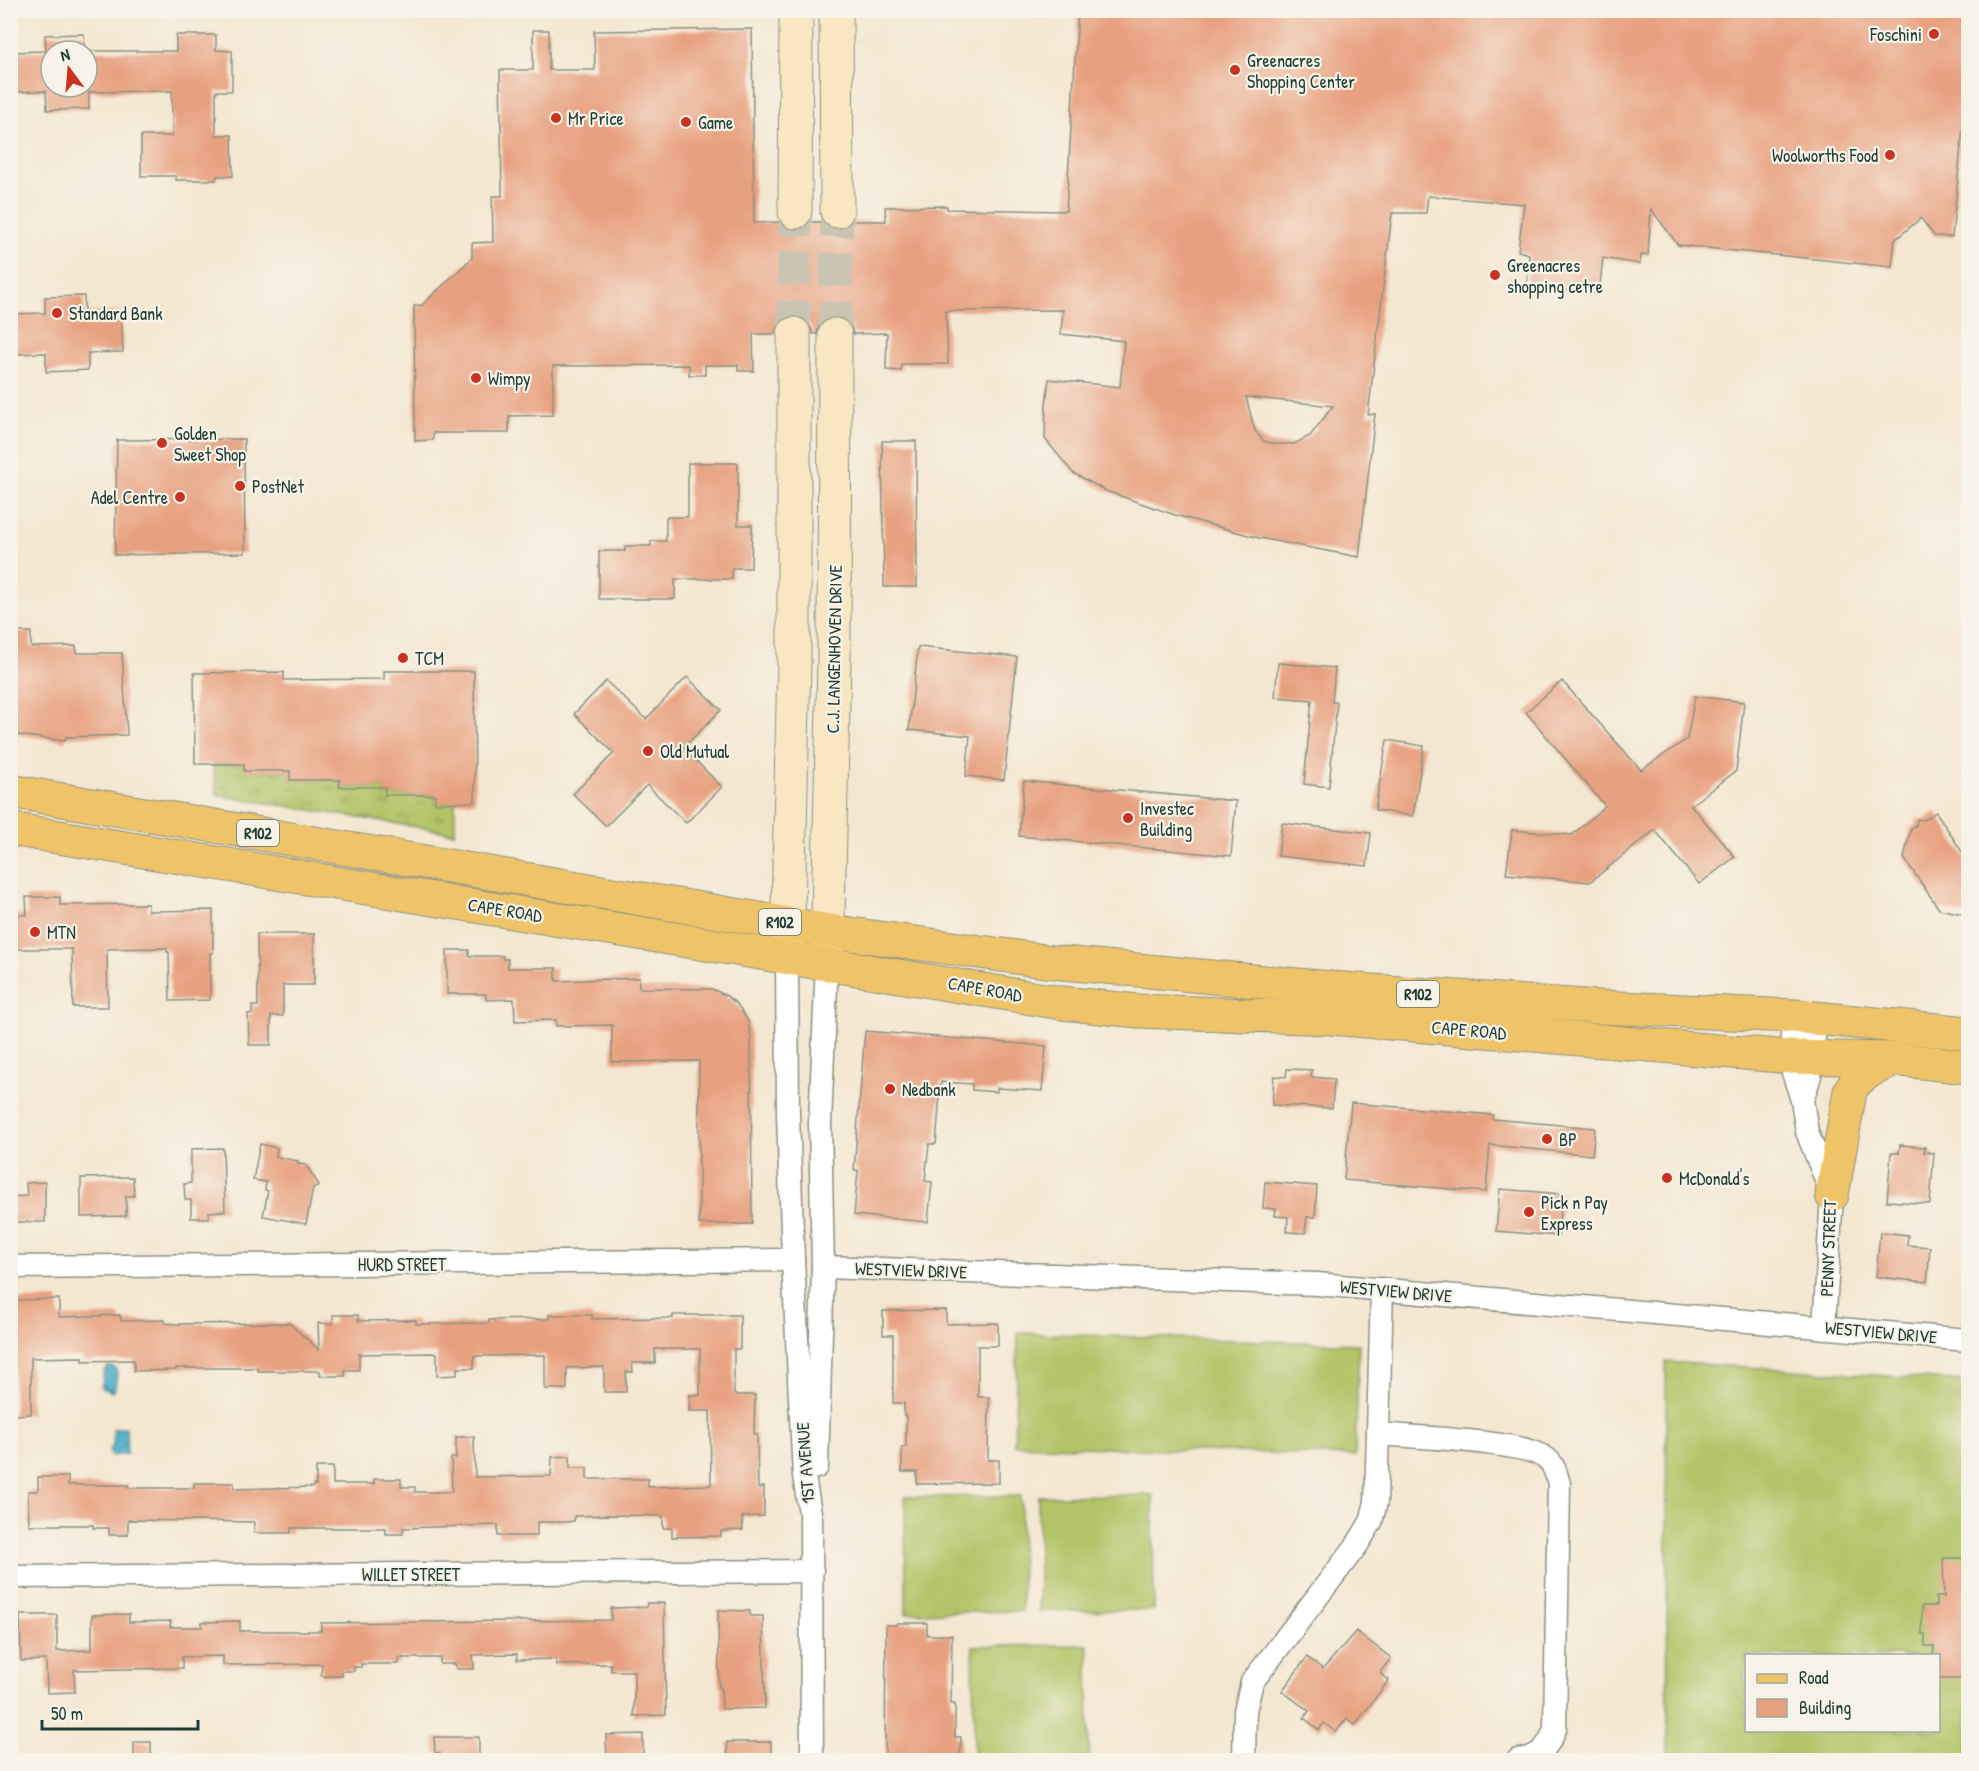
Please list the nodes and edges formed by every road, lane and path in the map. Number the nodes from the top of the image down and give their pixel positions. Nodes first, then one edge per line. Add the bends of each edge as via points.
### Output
1 (796, 10) edge
2 (836, 10) edge
3 (837, 211) tunnel mouth
4 (795, 212) tunnel mouth
5 (794, 334) tunnel mouth
6 (835, 334) tunnel mouth
7 (10, 791) edge
8 (10, 829) edge
9 (787, 923) junction
10 (828, 947) junction
11 (787, 957) junction
12 (1805, 1017) junction
13 (1968, 1033) edge
14 (1801, 1057) junction
15 (1894, 1059) junction
16 (1968, 1067) edge
17 (1832, 1195) junction
18 (793, 1260) junction
19 (10, 1267) edge
20 (823, 1267) junction
21 (1382, 1289) junction
22 (1824, 1328) junction
23 (1968, 1340) edge
24 (1378, 1434) junction
25 (811, 1519) junction
26 (812, 1571) junction
27 (10, 1577) edge
28 (812, 1761) edge
29 (1244, 1761) edge
30 (1518, 1761) edge

1 - 4 main road
2 - 3 main road
5 - 9 main road via 794,664
6 - 10 main road, C.J. LANGENHOVEN DRIVE
7 - 9 main road, CAPE ROAD / R102
8 - 11 main road, CAPE ROAD / R102
9 - 10 main road, CAPE ROAD / R102
9 - 11 main road
10 - 11 main road, CAPE ROAD / R102
10 - 12 main road, CAPE ROAD / R102 via 1052,962 1330,988
10 - 14 main road, CAPE ROAD / R102 via 1062,1003 1138,1011 1331,1018
10 - 20 street, 1ST AVENUE via 820,1123
11 - 18 street, 1ST AVENUE
12 - 13 main road, CAPE ROAD / R102
12 - 14 street, PENNY STREET
14 - 15 main road, CAPE ROAD / R102
14 - 17 street, PENNY STREET via 1810,1076 1802,1100 1807,1132
15 - 16 main road, CAPE ROAD / R102
15 - 17 main road via 1862,1076 1850,1091
17 - 22 street, PENNY STREET
18 - 19 street, HURD STREET
18 - 25 street, 1ST AVENUE via 804,1476
20 - 21 street, WESTVIEW DRIVE
20 - 25 street, 1ST AVENUE via 819,1437
21 - 22 street, WESTVIEW DRIVE
21 - 24 street
22 - 23 street, WESTVIEW DRIVE
24 - 29 street via 1376,1502 1371,1522 1358,1545 1252,1682 1245,1711
24 - 30 street via 1531,1450 1551,1462 1555,1471 1555,1729 1546,1748 1530,1759
25 - 26 street
26 - 27 street, WILLET STREET
26 - 28 street

